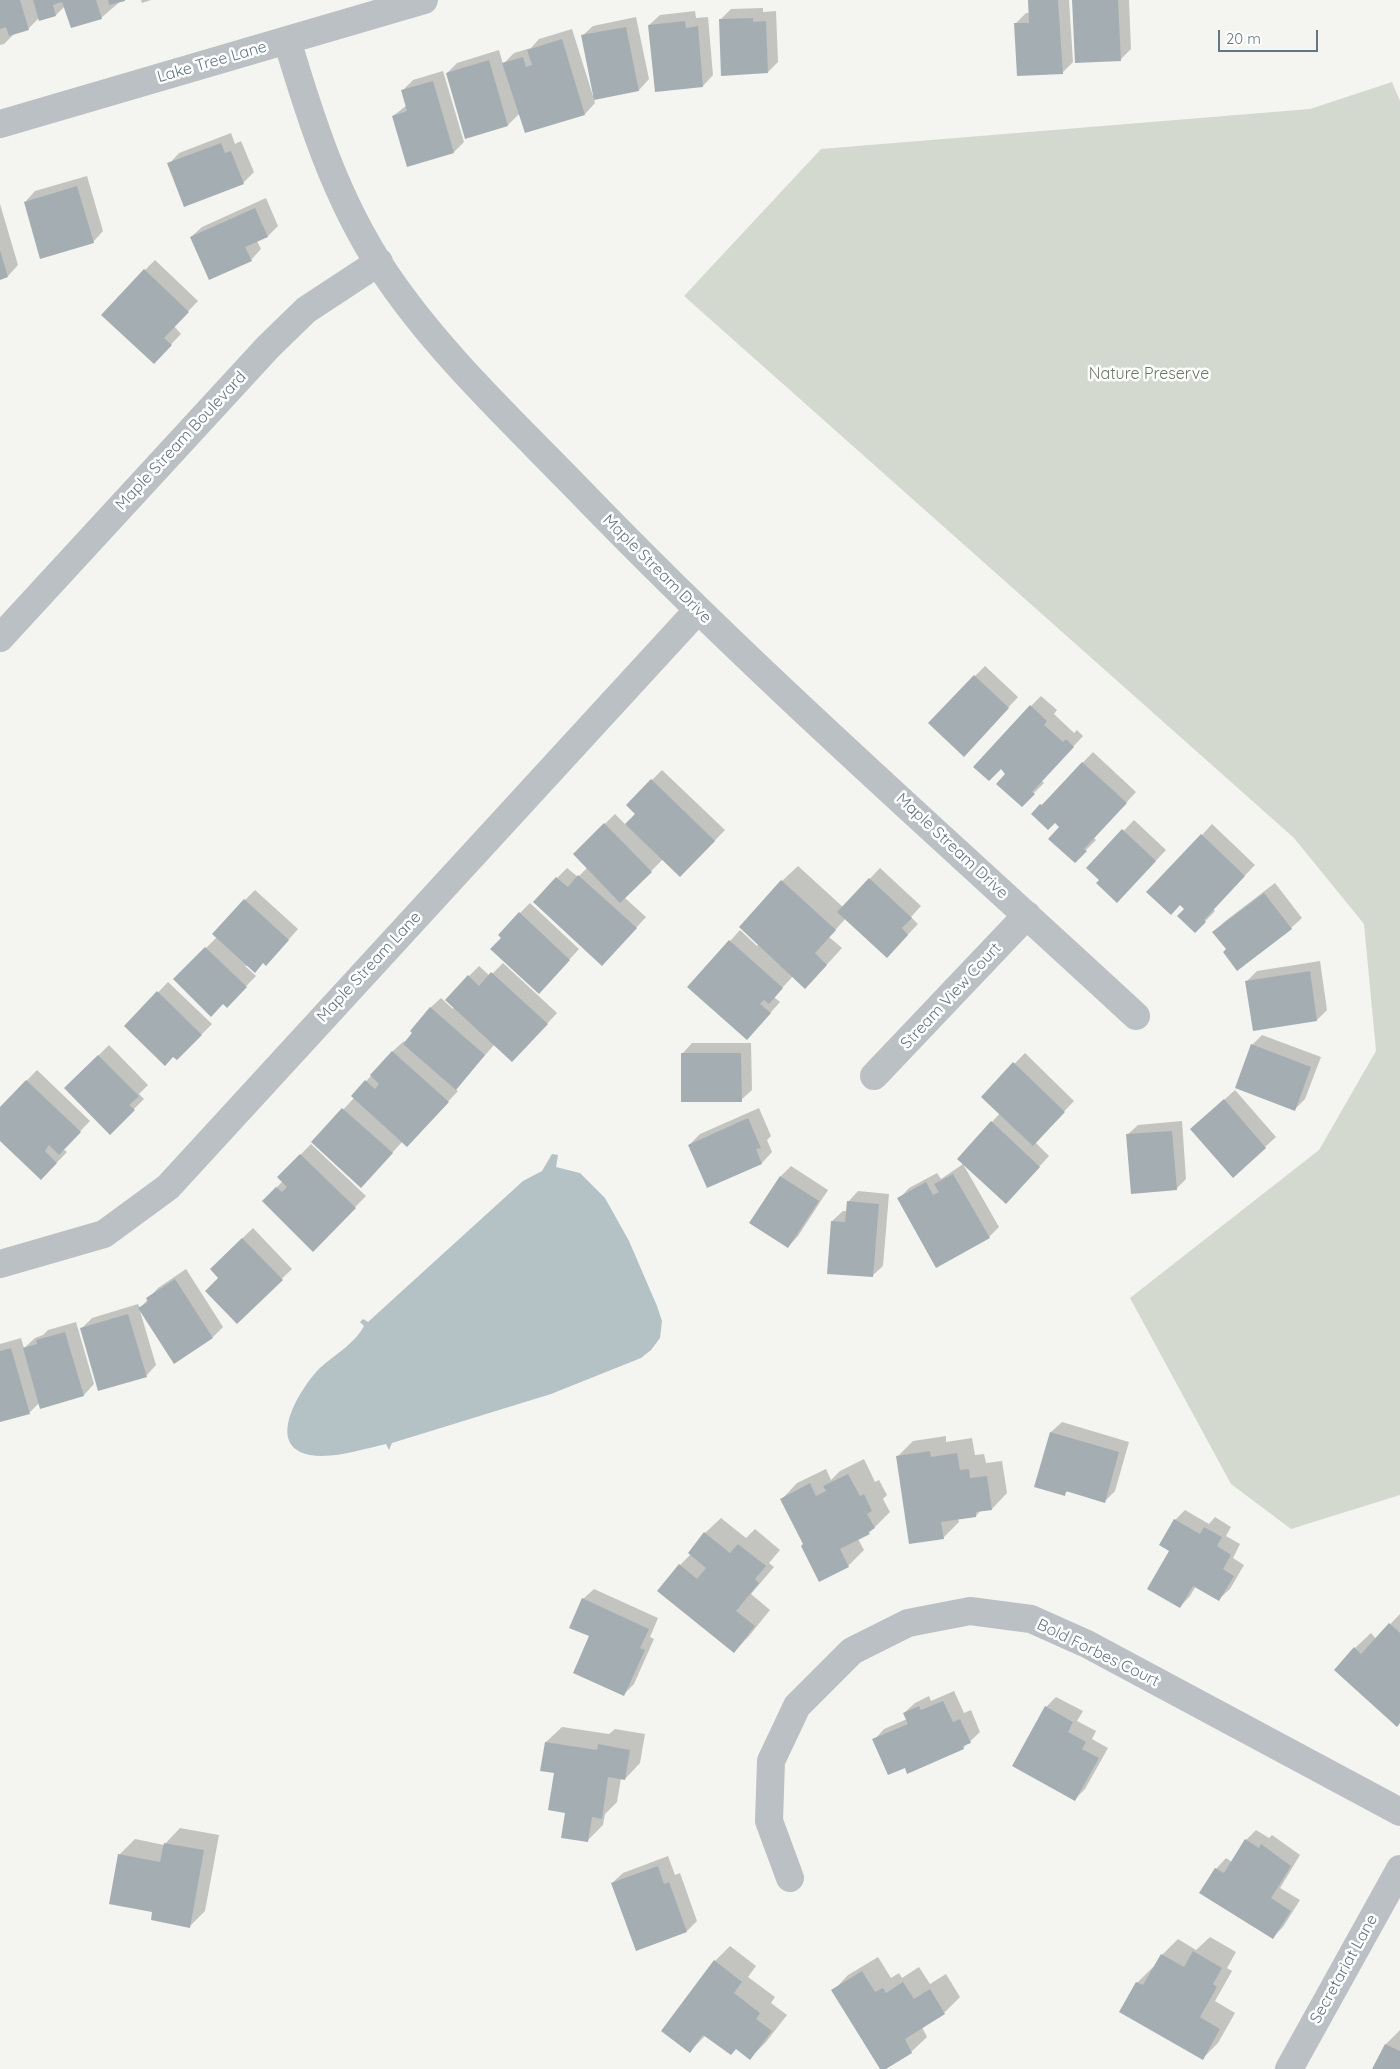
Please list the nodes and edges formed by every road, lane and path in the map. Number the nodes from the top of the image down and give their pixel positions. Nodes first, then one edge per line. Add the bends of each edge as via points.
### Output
1 (424, 0) edge
2 (287, 40) junction
3 (0, 124) edge
4 (378, 262) junction
5 (698, 610) junction
6 (0, 638) edge
7 (1027, 915) junction
8 (1136, 1016) dead end
9 (874, 1076) dead end
10 (0, 1264) edge
11 (1400, 1812) edge
12 (1400, 1869) edge
13 (790, 1878) dead end
14 (1289, 2069) edge

1 - 2 street, Lake Tree Lane
2 - 3 street, Lake Tree Lane
2 - 4 street, Maple Stream Drive via 329,168
4 - 5 street, Maple Stream Drive via 416,314 476,383
4 - 6 street, Maple Stream Boulevard via 306,310 268,347
5 - 7 street, Maple Stream Drive
5 - 10 street, Maple Stream Lane via 168,1187 104,1234
7 - 8 street, Maple Stream Drive
7 - 9 street, Stream View Court
11 - 13 street, Bold Forbes Court via 1087,1644 1031,1619 970,1611 908,1623 852,1651 797,1706 771,1761 769,1821
12 - 14 street, Secretariat Lane

